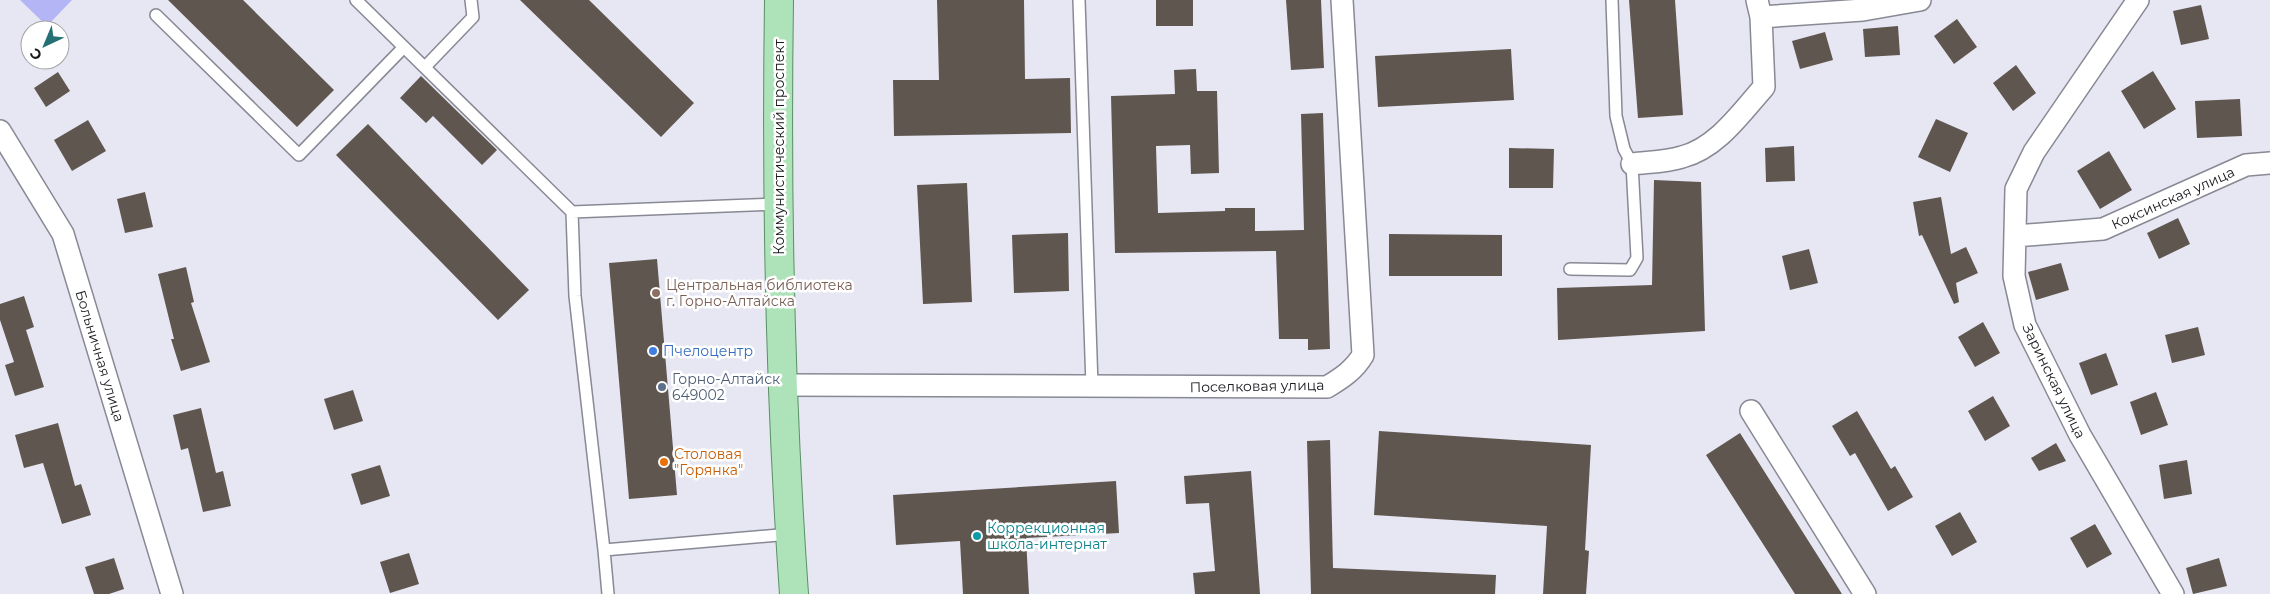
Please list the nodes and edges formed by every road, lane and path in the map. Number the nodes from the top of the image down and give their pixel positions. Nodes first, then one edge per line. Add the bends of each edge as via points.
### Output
1 (356, 0) edge
2 (470, 0) edge
3 (779, 0) edge
4 (1079, 0) edge
5 (1342, 0) edge
6 (1612, 0) edge
7 (1920, 0) edge
8 (2138, 0) edge
9 (1759, 9) edge
10 (156, 15) dead end
11 (404, 47) junction
12 (425, 67) junction
13 (0, 131) edge
14 (2270, 163) edge
15 (1632, 164) junction
16 (778, 204) junction
17 (572, 212) junction
18 (2016, 236) junction
19 (1570, 270) dead end
20 (783, 385) junction
21 (1092, 386) junction
22 (1751, 412) dead end
23 (790, 534) junction
24 (604, 550) junction
25 (170, 594) edge
26 (608, 594) edge
27 (794, 594) edge
28 (1865, 594) edge
29 (2173, 594) edge

1 - 11 lane
2 - 12 lane via 473,17
3 - 16 main road, Коммунистический проспект
4 - 21 lane
5 - 21 street, Поселковая улица via 1363,355 1360,360 1344,377 1327,388
6 - 15 lane via 1616,116 1624,149
7 - 9 street via 1863,10
8 - 18 street, Заринская улица via 2034,152 2016,189
9 - 15 street via 1764,87 1725,131 1703,148 1683,157
10 - 11 lane via 300,155
11 - 12 lane
12 - 17 lane
13 - 25 street, Больничная улица via 63,234
14 - 18 street, Коксинская улица via 2246,165 2103,229
15 - 19 lane via 1637,258 1630,270
16 - 17 lane
16 - 20 main road, Коммунистический проспект
17 - 24 lane via 575,296
18 - 29 street, Заринская улица via 2014,276 2024,325 2080,435
20 - 21 street, Поселковая улица
20 - 23 main road, Коммунистический проспект
22 - 28 street
23 - 24 lane
23 - 27 main road, Коммунистический проспект
24 - 26 lane

